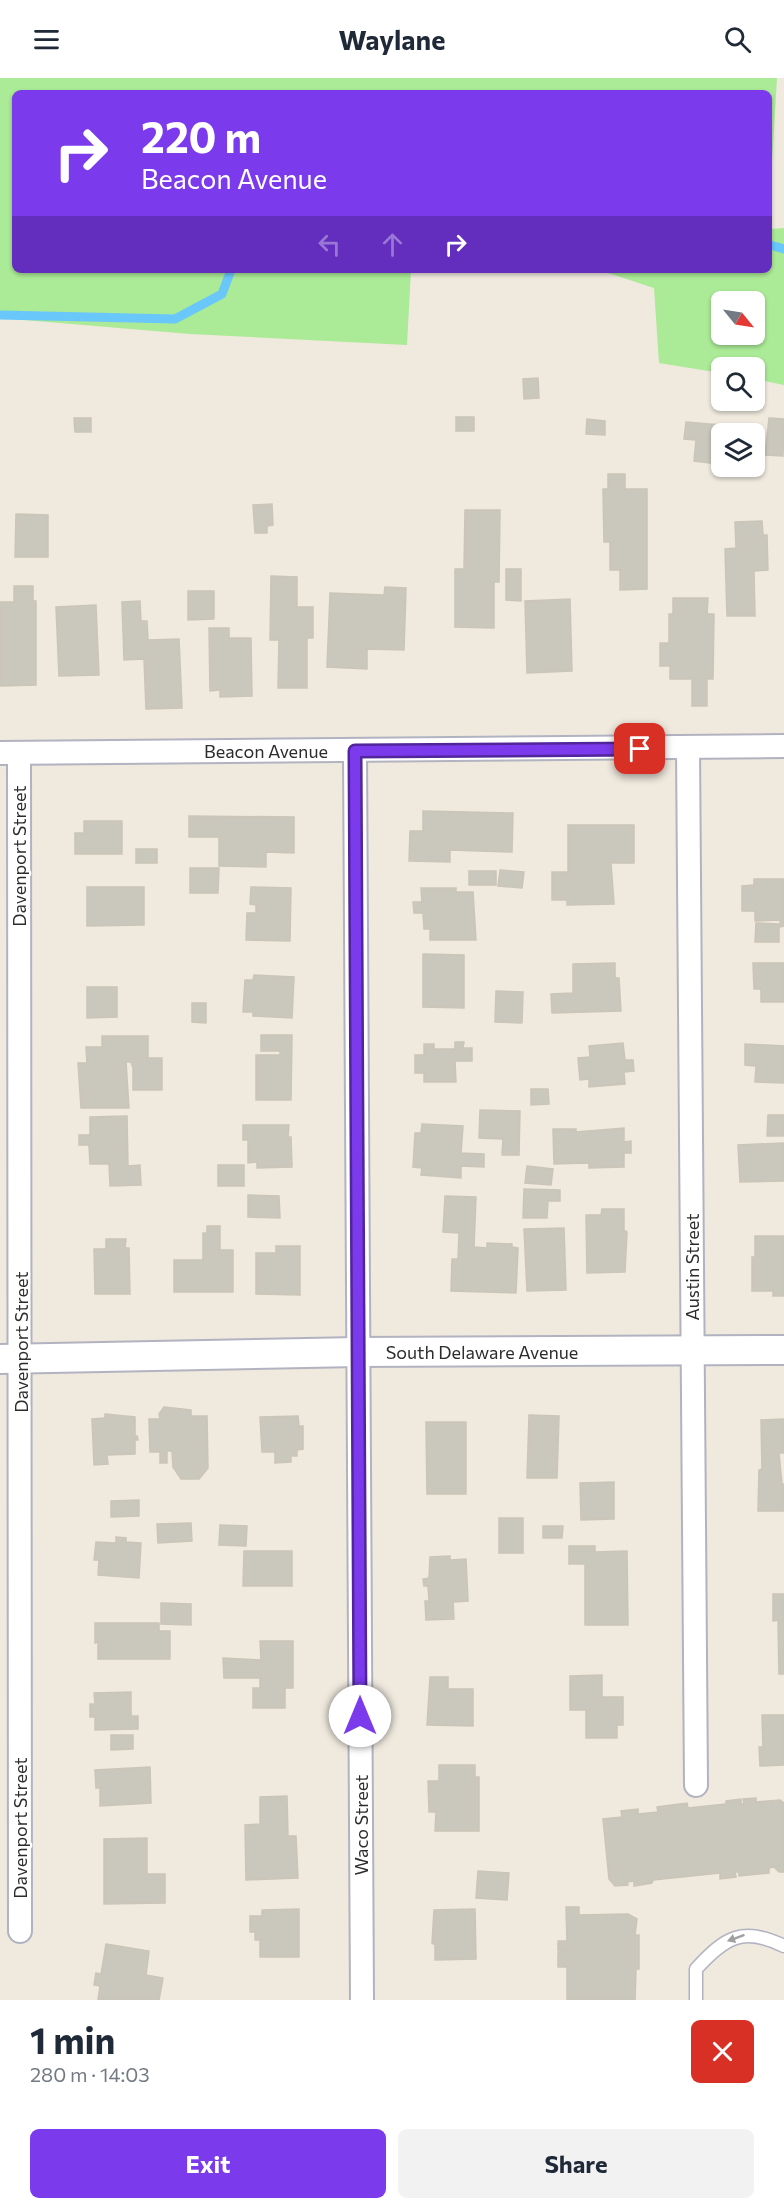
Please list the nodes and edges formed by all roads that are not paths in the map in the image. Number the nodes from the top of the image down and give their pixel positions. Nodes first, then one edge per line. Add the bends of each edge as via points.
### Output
1 (784, 746) edge
2 (688, 748) junction
3 (355, 751) junction
4 (10, 753) edge
5 (784, 1350) edge
6 (692, 1351) junction
7 (358, 1352) junction
8 (10, 1359) edge
9 (696, 1785) dead end
10 (20, 1931) dead end
11 (784, 1946) edge
12 (362, 2000) edge
13 (696, 2000) edge

1 - 2 street, Beacon Avenue
2 - 3 street, Beacon Avenue
2 - 6 street, Austin Street
3 - 4 street, Beacon Avenue
3 - 7 street, Waco Street
4 - 8 street, Davenport Street
5 - 6 street, South Delaware Avenue
6 - 7 street, South Delaware Avenue
6 - 9 street, Austin Street
7 - 8 street, South Delaware Avenue
7 - 12 street, Waco Street
8 - 10 street, Davenport Street
11 -> 13 lane via 764,1936 740,1935 715,1948 696,1969

